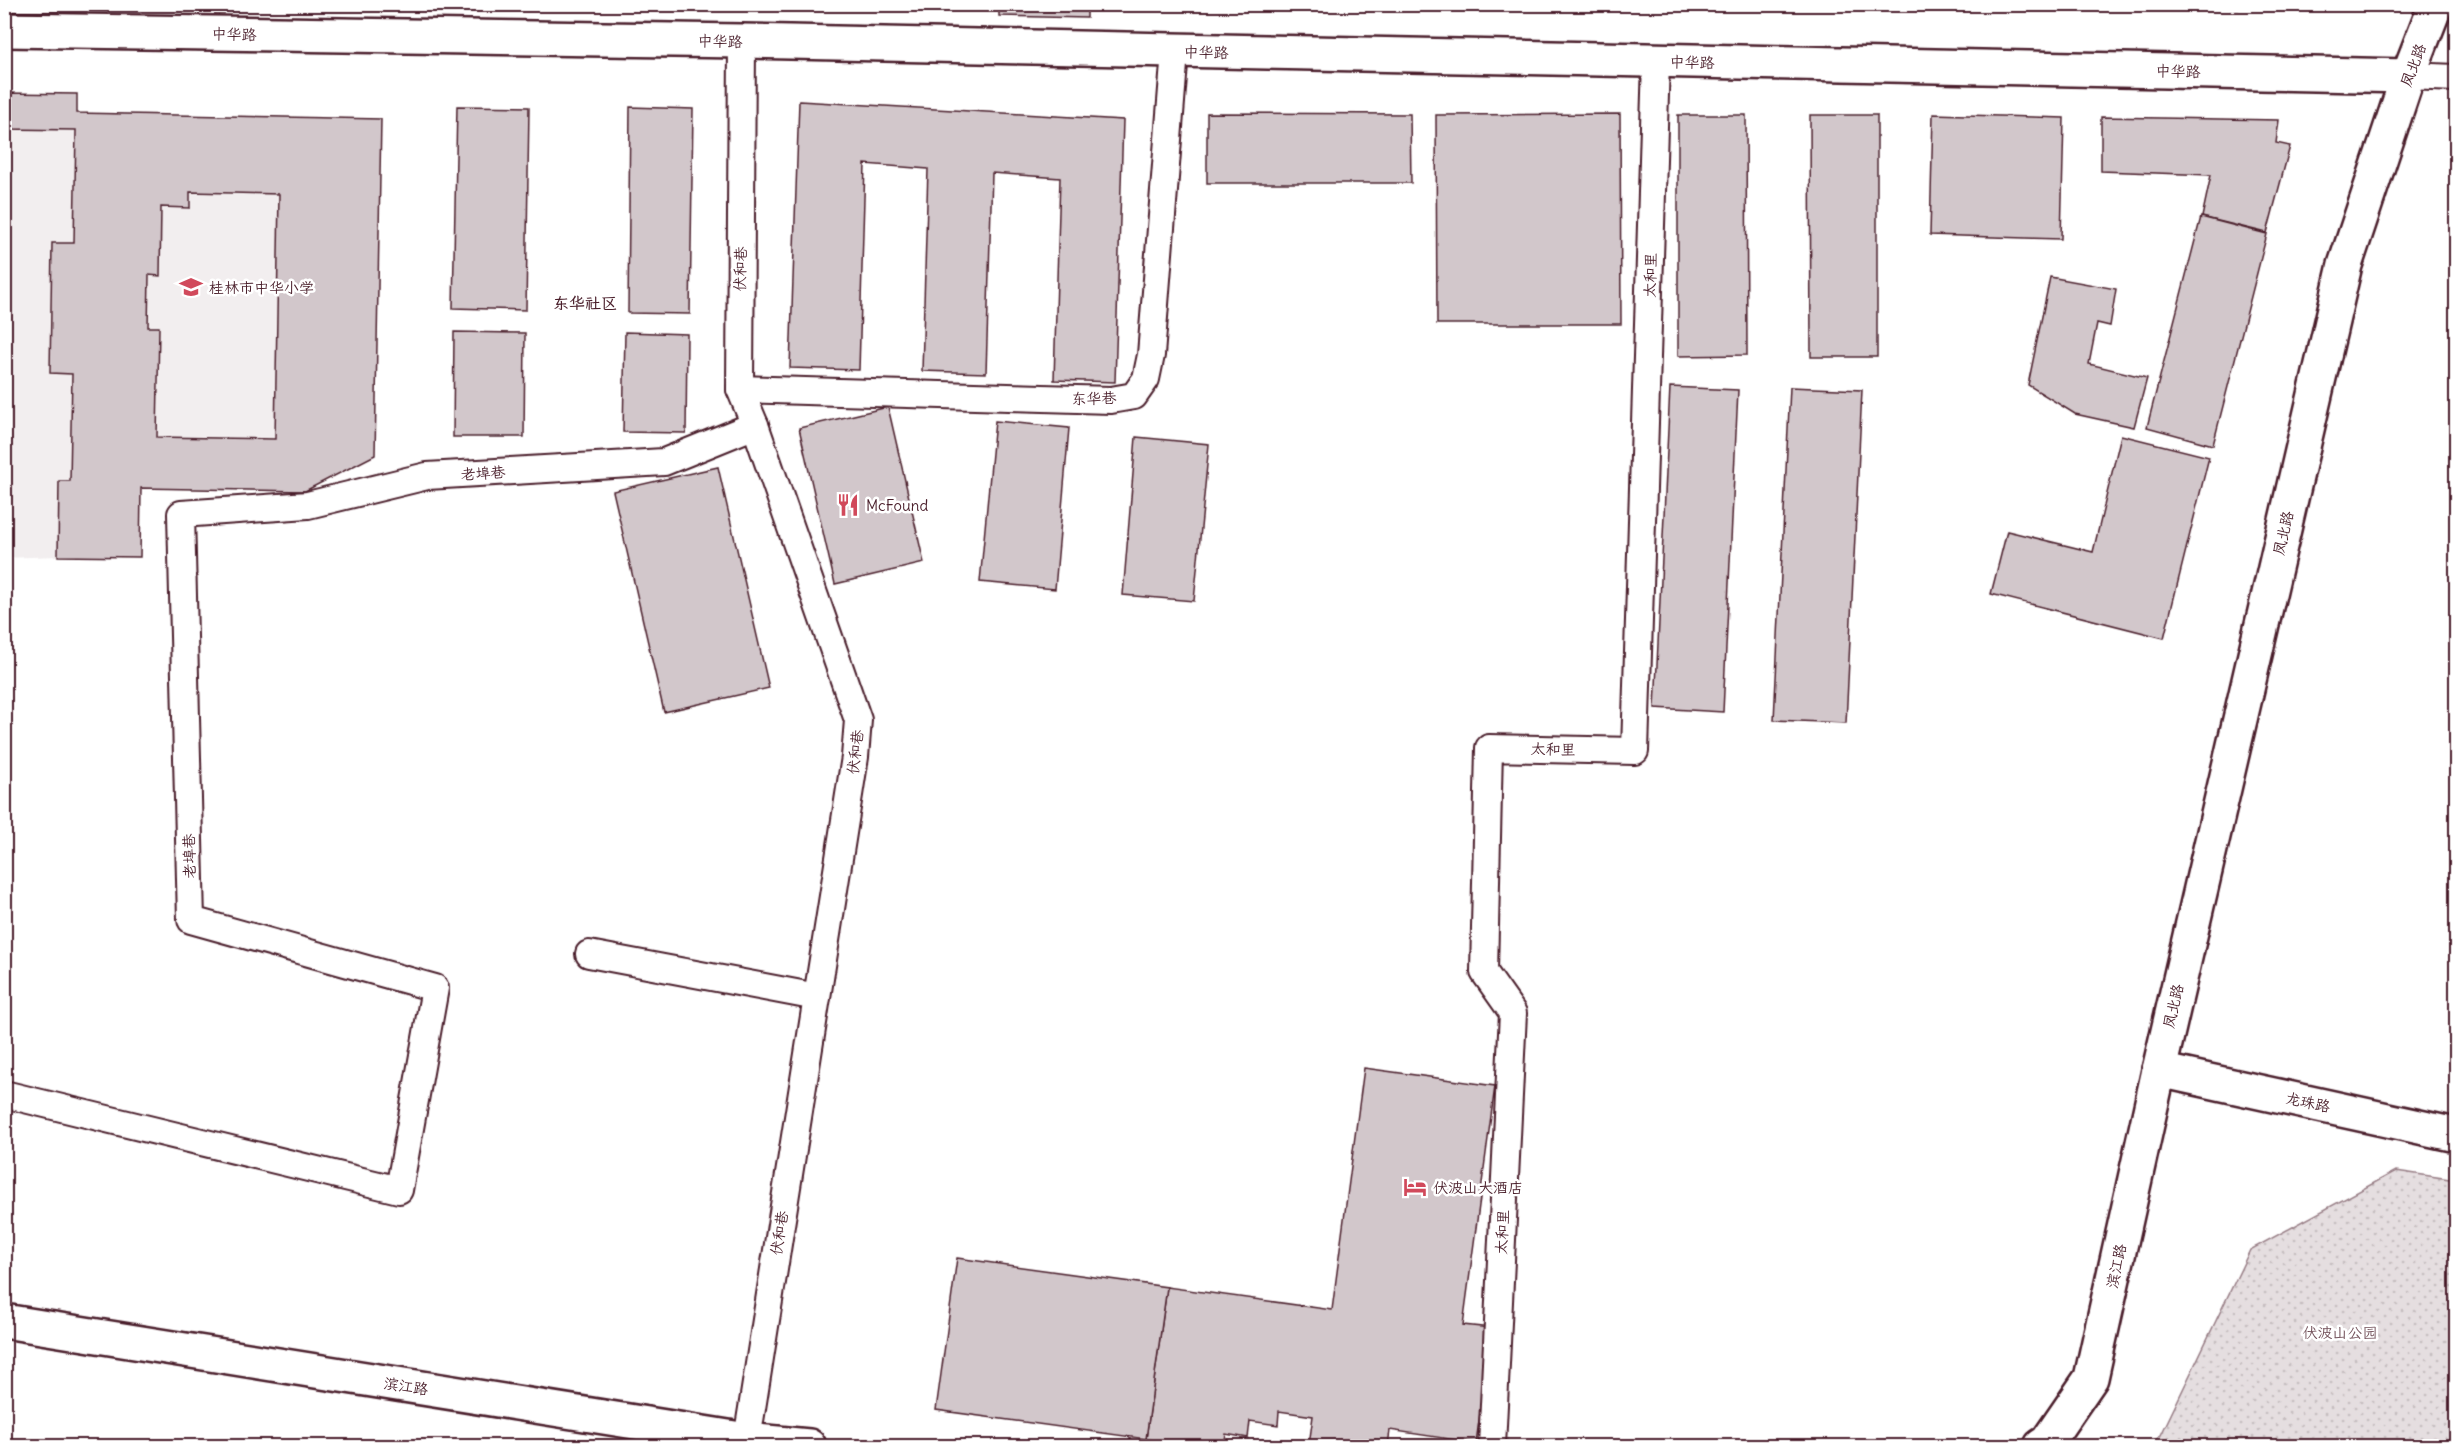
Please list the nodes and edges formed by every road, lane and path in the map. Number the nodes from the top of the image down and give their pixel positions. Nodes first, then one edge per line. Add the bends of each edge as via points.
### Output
1 (2436, 4) edge
2 (4, 30) edge
3 (742, 41) junction
4 (1175, 51) junction
5 (1656, 61) junction
6 (2408, 76) junction
7 (2457, 78) edge
8 (740, 389) junction
9 (755, 425) junction
10 (589, 954) dead end
11 (817, 997) junction
12 (2159, 1070) junction
13 (4, 1094) edge
14 (2457, 1135) edge
15 (4, 1321) edge
16 (747, 1440) junction
17 (809, 1446) edge
18 (1492, 1446) edge
19 (2041, 1446) edge

1 - 6 street, 凤北路
2 - 3 street, 中华路
3 - 4 street, 中华路
3 - 8 lane, 伏和巷
4 - 5 street, 中华路
4 - 8 lane, 东华巷 via 1151,355 1146,379 1134,396 1111,400
5 - 6 street, 中华路
5 - 18 lane, 太和里 via 1635,751 1490,748 1484,972 1513,1013
6 - 7 lane
6 - 12 street, 凤北路 via 2345,265
8 - 9 lane, 伏和巷
9 - 11 lane, 伏和巷 via 858,720
9 - 13 lane, 老埠巷 via 664,462 427,476 308,506 181,514 191,920 435,988 399,1190
10 - 11 lane
11 - 16 lane, 伏和巷
12 - 14 street, 龙珠路
12 - 19 street, 滨江路 via 2091,1378
15 - 16 street, 滨江路
16 - 17 street, 滨江路

